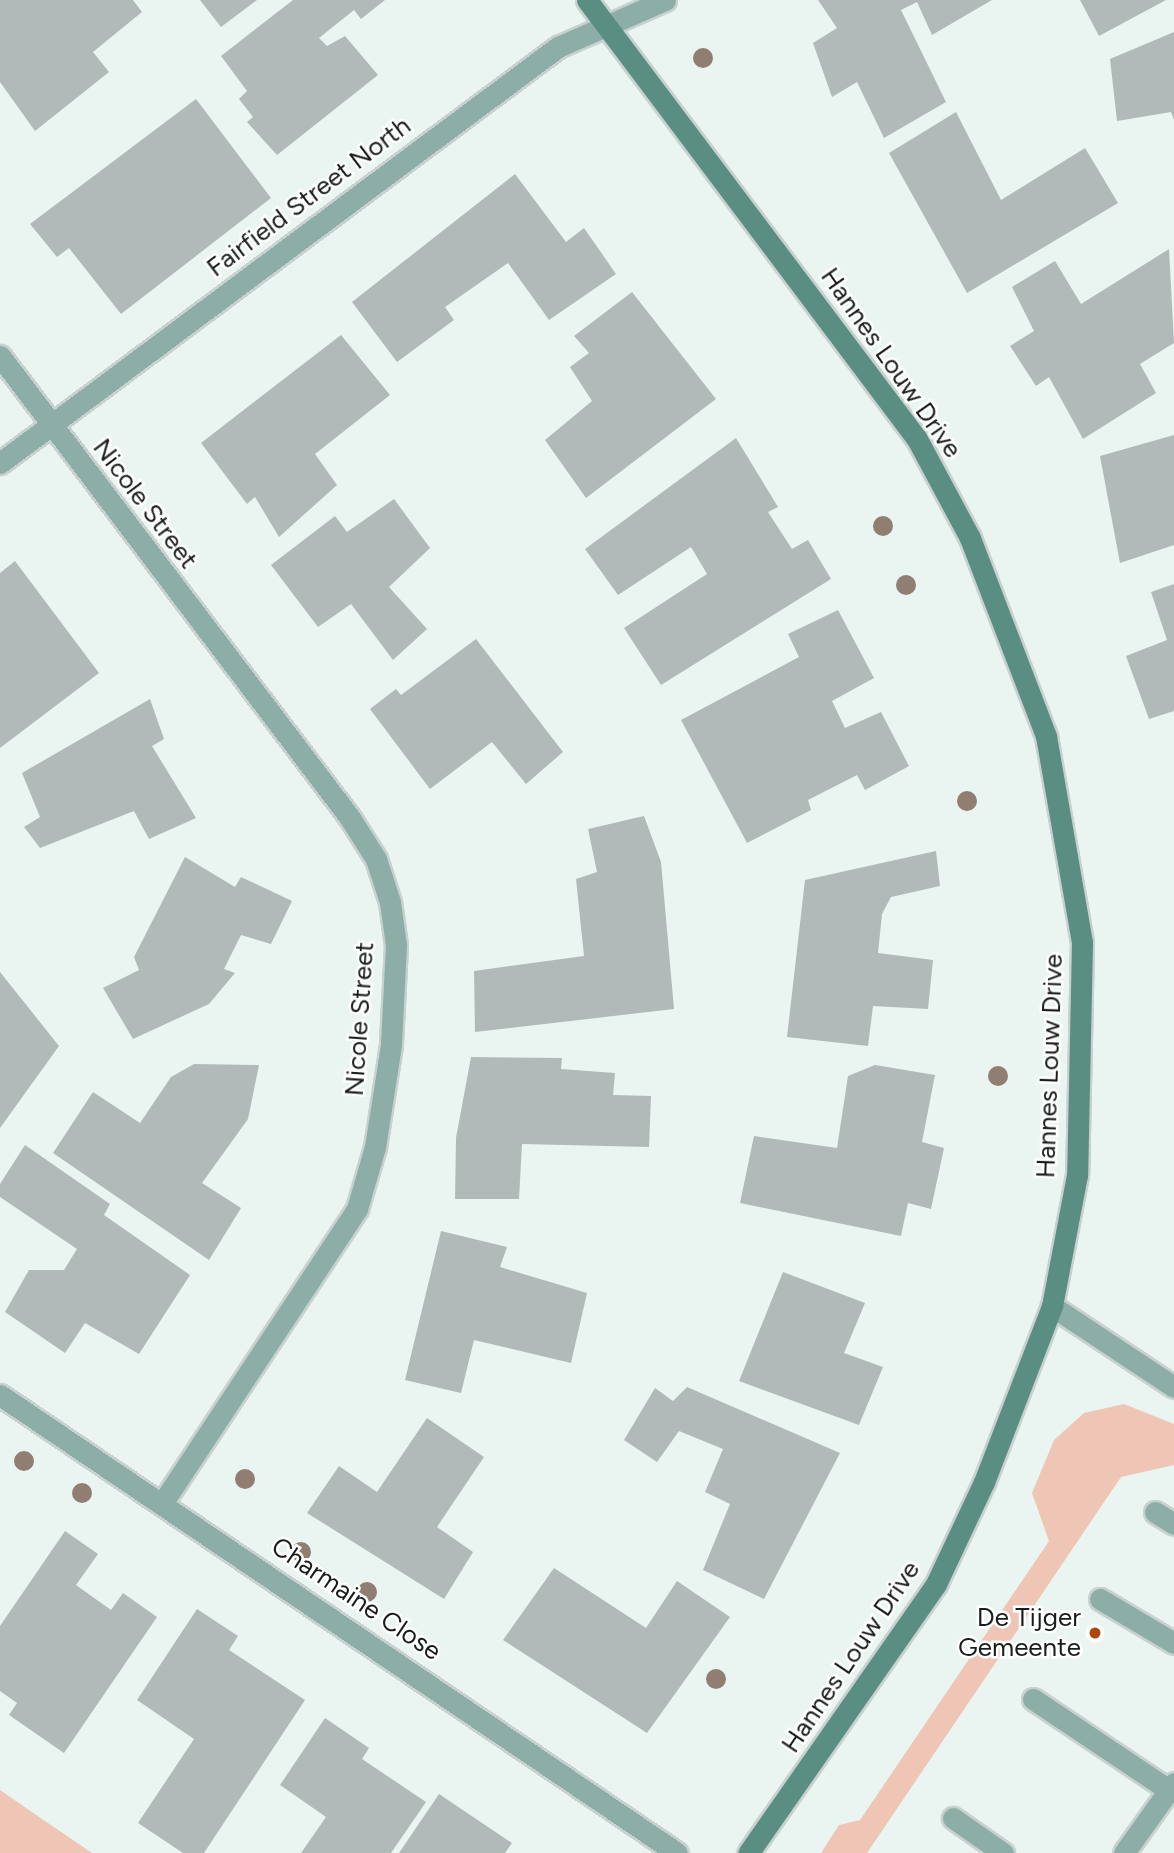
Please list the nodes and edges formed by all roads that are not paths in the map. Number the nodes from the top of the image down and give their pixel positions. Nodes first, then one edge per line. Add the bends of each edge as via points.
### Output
1 (587, 0) edge
2 (665, 0) edge
3 (607, 26) junction
4 (0, 356) edge
5 (49, 425) junction
6 (0, 463) edge
7 (1052, 1306) junction
8 (1174, 1387) edge
9 (0, 1395) edge
10 (164, 1501) junction
11 (1155, 1512) dead end
12 (1174, 1524) edge
13 (1100, 1599) dead end
14 (1174, 1643) edge
15 (1033, 1699) dead end
16 (1172, 1787) edge
17 (953, 1818) dead end
18 (677, 1853) edge
19 (748, 1853) edge
20 (1003, 1853) edge
21 (1125, 1853) edge

1 - 3 street, Hannes Louw Drive
2 - 3 street, Fairfield Street North
3 - 5 street, Fairfield Street North via 558,47
3 - 7 street, Hannes Louw Drive via 917,439 1013,638 1048,749 1082,943 1077,1175
4 - 5 street, Nicole Street
5 - 6 street, Fairfield Street North
5 - 10 street, Nicole Street via 350,818 376,859 396,945 383,1100 357,1209
7 - 8 street
7 - 19 street, Hannes Louw Drive via 985,1482 936,1584
9 - 10 street, Charmaine Close
10 - 18 street, Charmaine Close
11 - 12 street
13 - 14 street
15 - 16 street
16 - 21 street
17 - 20 street

